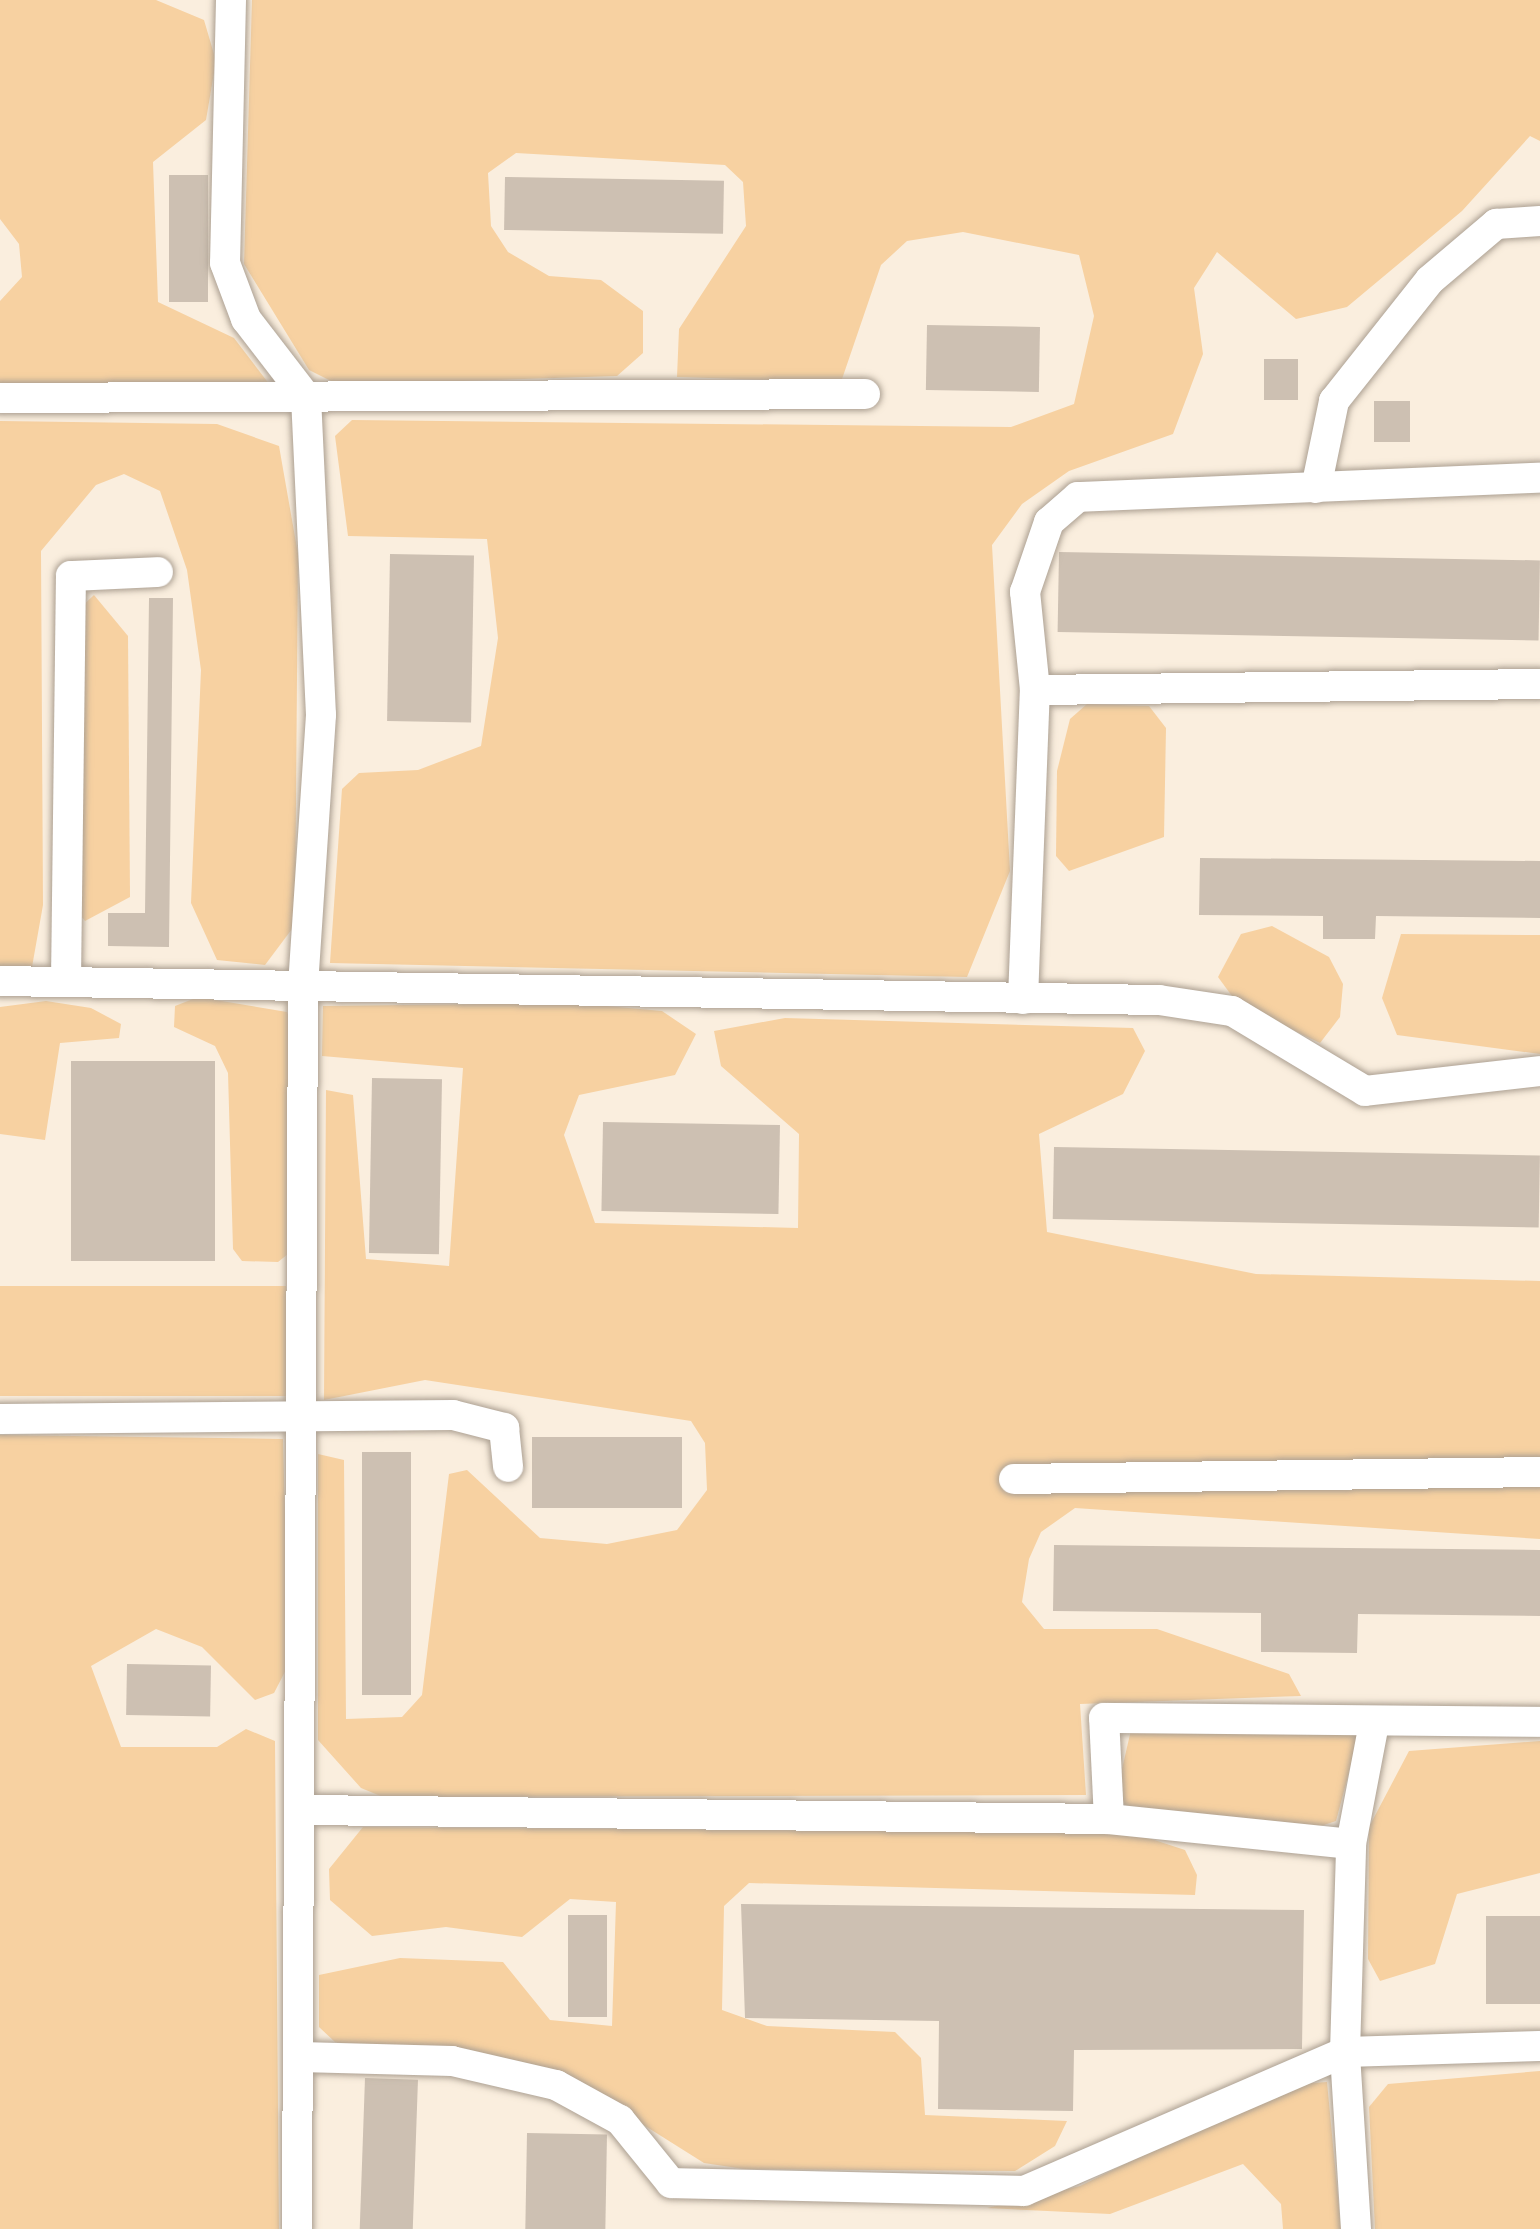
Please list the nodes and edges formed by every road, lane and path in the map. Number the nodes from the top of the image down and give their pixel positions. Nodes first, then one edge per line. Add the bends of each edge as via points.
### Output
1 (231, 0) edge
2 (1540, 221) edge
3 (865, 394) dead end
4 (306, 397) junction
5 (0, 398) edge
6 (1540, 478) edge
7 (1316, 488) junction
8 (158, 572) dead end
9 (1540, 684) edge
10 (1035, 690) junction
11 (0, 981) edge
12 (66, 981) junction
13 (303, 988) junction
14 (1023, 999) junction
15 (1540, 1071) edge
16 (0, 1419) edge
17 (305, 1423) junction
18 (508, 1467) dead end
19 (1540, 1472) edge
20 (1014, 1479) dead end
21 (1540, 1722) edge
22 (1375, 1723) junction
23 (303, 1810) junction
24 (1108, 1819) junction
25 (1351, 1844) junction
26 (1540, 2046) edge
27 (1345, 2052) junction
28 (300, 2057) junction
29 (297, 2229) edge
30 (1356, 2229) edge

1 - 4 lane via 225,263 246,319
2 - 7 lane via 1496,224 1430,280 1334,401
3 - 4 lane
4 - 5 lane
4 - 13 lane via 321,715
6 - 7 lane
7 - 10 lane via 1078,497 1049,522 1025,592
8 - 12 lane via 71,576
9 - 10 lane
10 - 14 lane
11 - 12 lane
12 - 13 lane
13 - 14 lane
13 - 17 lane
14 - 15 lane via 1232,1011 1365,1091
16 - 17 lane
17 - 18 lane via 453,1415 504,1428
17 - 23 lane
19 - 20 lane
21 - 22 lane
22 - 24 lane via 1103,1718
22 - 25 lane
23 - 24 lane
23 - 28 lane
24 - 25 lane
25 - 27 lane
26 - 27 lane
27 - 28 lane via 1024,2191 670,2183 620,2120 556,2085 452,2061
27 - 30 lane
28 - 29 lane

